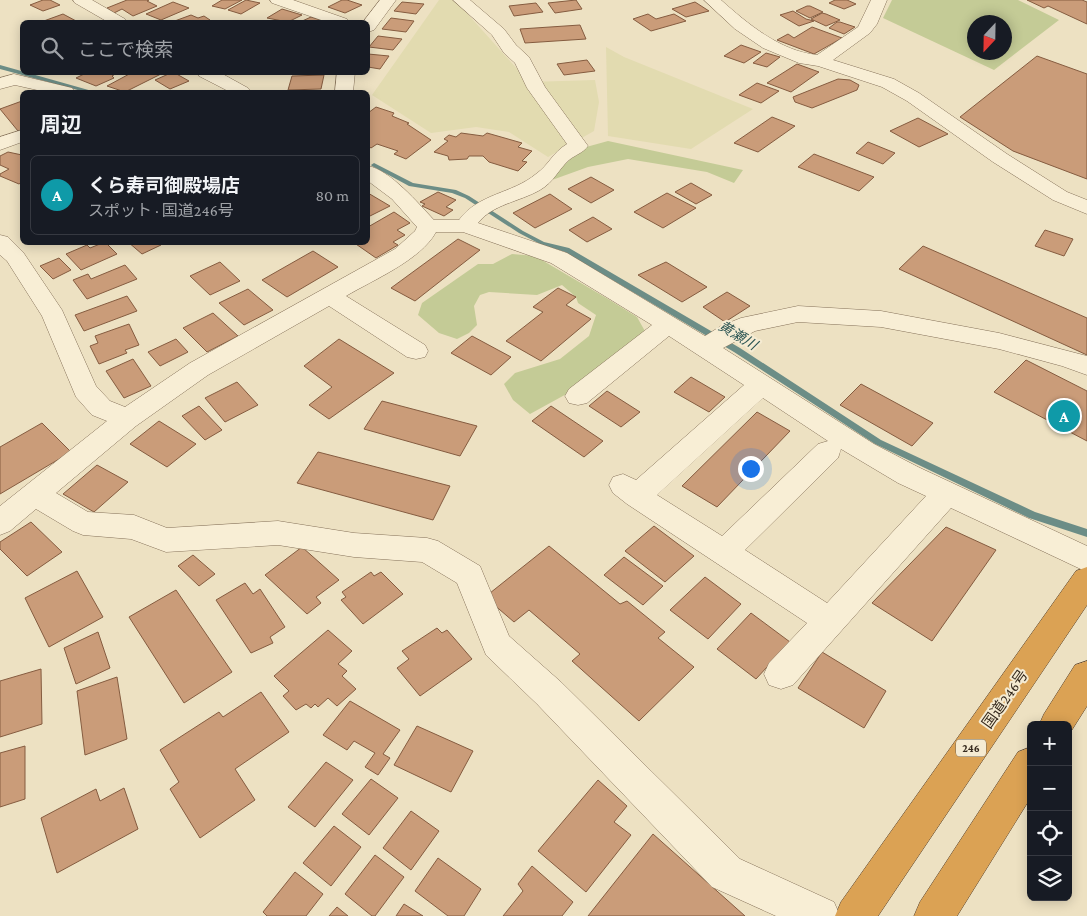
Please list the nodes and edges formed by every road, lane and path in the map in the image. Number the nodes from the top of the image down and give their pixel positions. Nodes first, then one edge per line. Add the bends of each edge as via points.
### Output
1 (113, 0) edge
2 (278, 0) edge
3 (388, 0) edge
4 (461, 0) edge
5 (712, 0) edge
6 (879, 0) edge
7 (87, 4) edge
8 (115, 20) edge
9 (335, 20) edge
10 (370, 24) edge
11 (820, 61) junction
12 (211, 75) edge
13 (346, 75) edge
14 (0, 84) edge
15 (58, 90) edge
16 (238, 90) edge
17 (344, 90) edge
18 (20, 137) edge
19 (0, 144) edge
20 (370, 173) edge
21 (1087, 208) edge
22 (467, 223) junction
23 (428, 226) junction
24 (9, 241) edge
25 (328, 295) junction
26 (668, 324) junction
27 (715, 341) junction
28 (416, 351) dead end
29 (1087, 366) edge
30 (761, 385) junction
31 (578, 396) dead end
32 (127, 419) junction
33 (828, 451) dead end
34 (947, 493) junction
35 (34, 494) junction
36 (0, 523) edge
37 (724, 552) junction
38 (1087, 560) edge
39 (1087, 580) edge
40 (829, 621) junction
41 (781, 674) dead end
42 (1087, 676) edge
43 (1059, 721) edge
44 (1030, 766) edge
45 (820, 916) edge
46 (854, 916) edge
47 (934, 916) edge

1 - 7 street
2 - 9 street
3 - 10 street
4 - 22 street via 498,32 523,61 536,88 578,146 562,156 544,179 521,193 490,202 477,210
5 - 11 street via 741,26 769,44
6 - 11 street via 864,30
7 - 8 street
11 - 21 street via 888,84 913,97 1000,158 1060,196
12 - 16 street
13 - 17 street
14 - 15 street via 14,79
18 - 19 street
20 - 23 street via 399,195
22 - 23 street
22 - 26 street via 559,258
23 - 25 street via 425,234 403,254
24 - 32 street via 15,257 54,316 85,392 101,408
25 - 28 street
25 - 32 street via 199,369
26 - 27 street
26 - 31 street
27 - 29 street via 749,324 798,314 882,319 999,340
27 - 30 street
30 - 34 street via 864,451
30 - 37 street via 630,490
32 - 35 street
33 - 37 street
34 - 38 street
34 - 40 street
35 - 36 street
35 - 45 street via 83,523 134,526 166,540 278,532 354,544 427,550 469,575 497,645 549,693 726,873
37 - 40 street
39 - 46 highway, 国道246号 / 246
40 - 41 street
42 - 43 highway
44 - 47 highway

